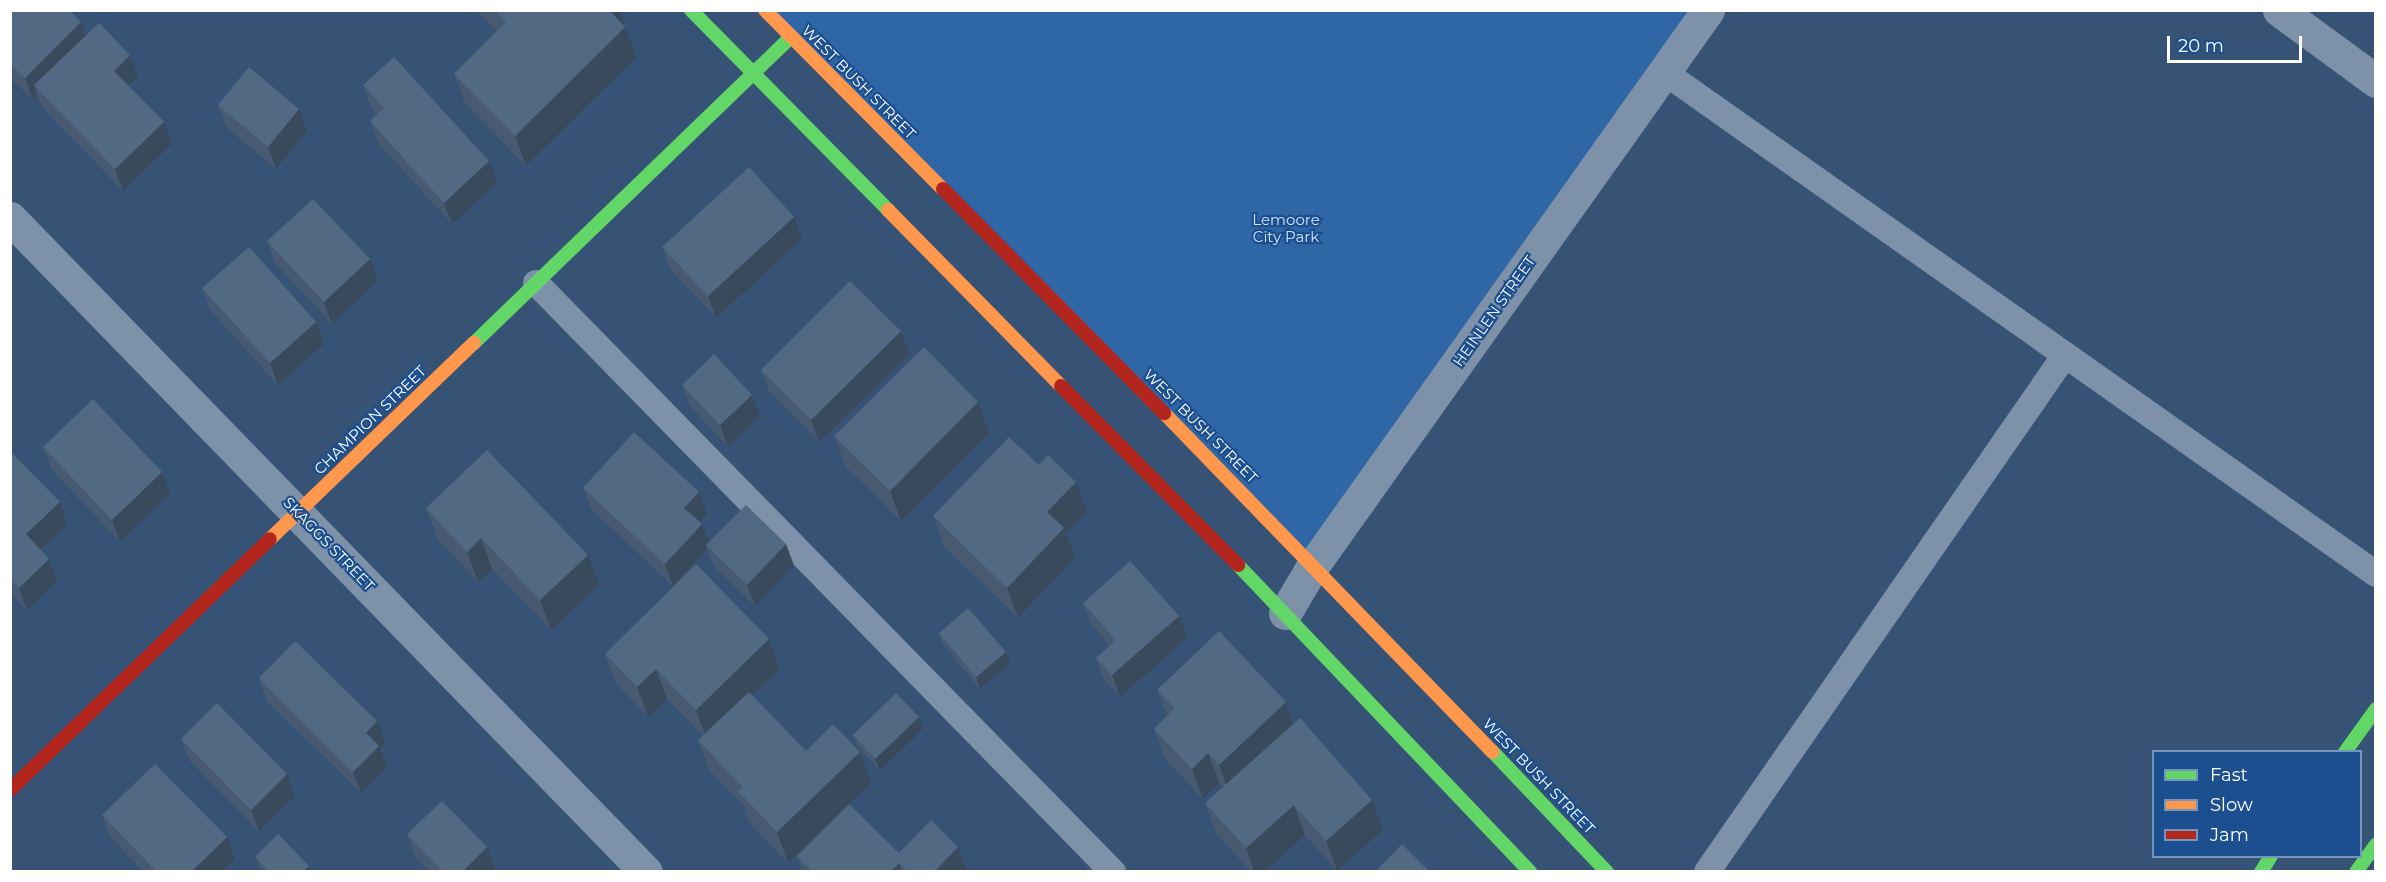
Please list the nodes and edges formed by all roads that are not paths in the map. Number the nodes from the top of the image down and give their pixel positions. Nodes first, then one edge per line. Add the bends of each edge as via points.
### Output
1 (691, 10) edge
2 (765, 10) edge
3 (1707, 10) edge
4 (2279, 10) edge
5 (791, 37) junction
6 (1664, 72) junction
7 (753, 74) junction
8 (2376, 81) edge
9 (10, 218) edge
10 (536, 283) junction
11 (2065, 355) junction
12 (298, 512) junction
13 (1314, 564) junction
14 (2376, 574) edge
15 (1285, 613) junction
16 (2376, 709) edge
17 (2346, 750) edge
18 (10, 790) edge
19 (2376, 844) edge
20 (2270, 858) edge
21 (646, 872) edge
22 (1113, 872) edge
23 (1530, 872) edge
24 (1607, 872) edge
25 (1707, 872) edge
26 (2261, 872) edge
27 (2356, 872) edge

1 - 7 main road
2 - 5 main road, WEST BUSH STREET
3 - 6 street, HEINLEN STREET
4 - 8 street
5 - 7 main road, CHAMPION STREET
5 - 13 main road, WEST BUSH STREET
6 - 11 lane
6 - 13 street, HEINLEN STREET
7 - 10 main road, CHAMPION STREET
7 - 15 main road
9 - 12 street, SKAGGS STREET
10 - 12 main road, CHAMPION STREET
10 - 22 lane
11 - 14 lane
11 - 25 lane
12 - 18 main road, CHAMPION STREET
12 - 21 street, SKAGGS STREET
13 - 15 street, HEINLEN STREET
13 - 24 main road, WEST BUSH STREET
15 - 23 main road
16 - 17 main road
19 - 27 main road
20 - 26 main road

